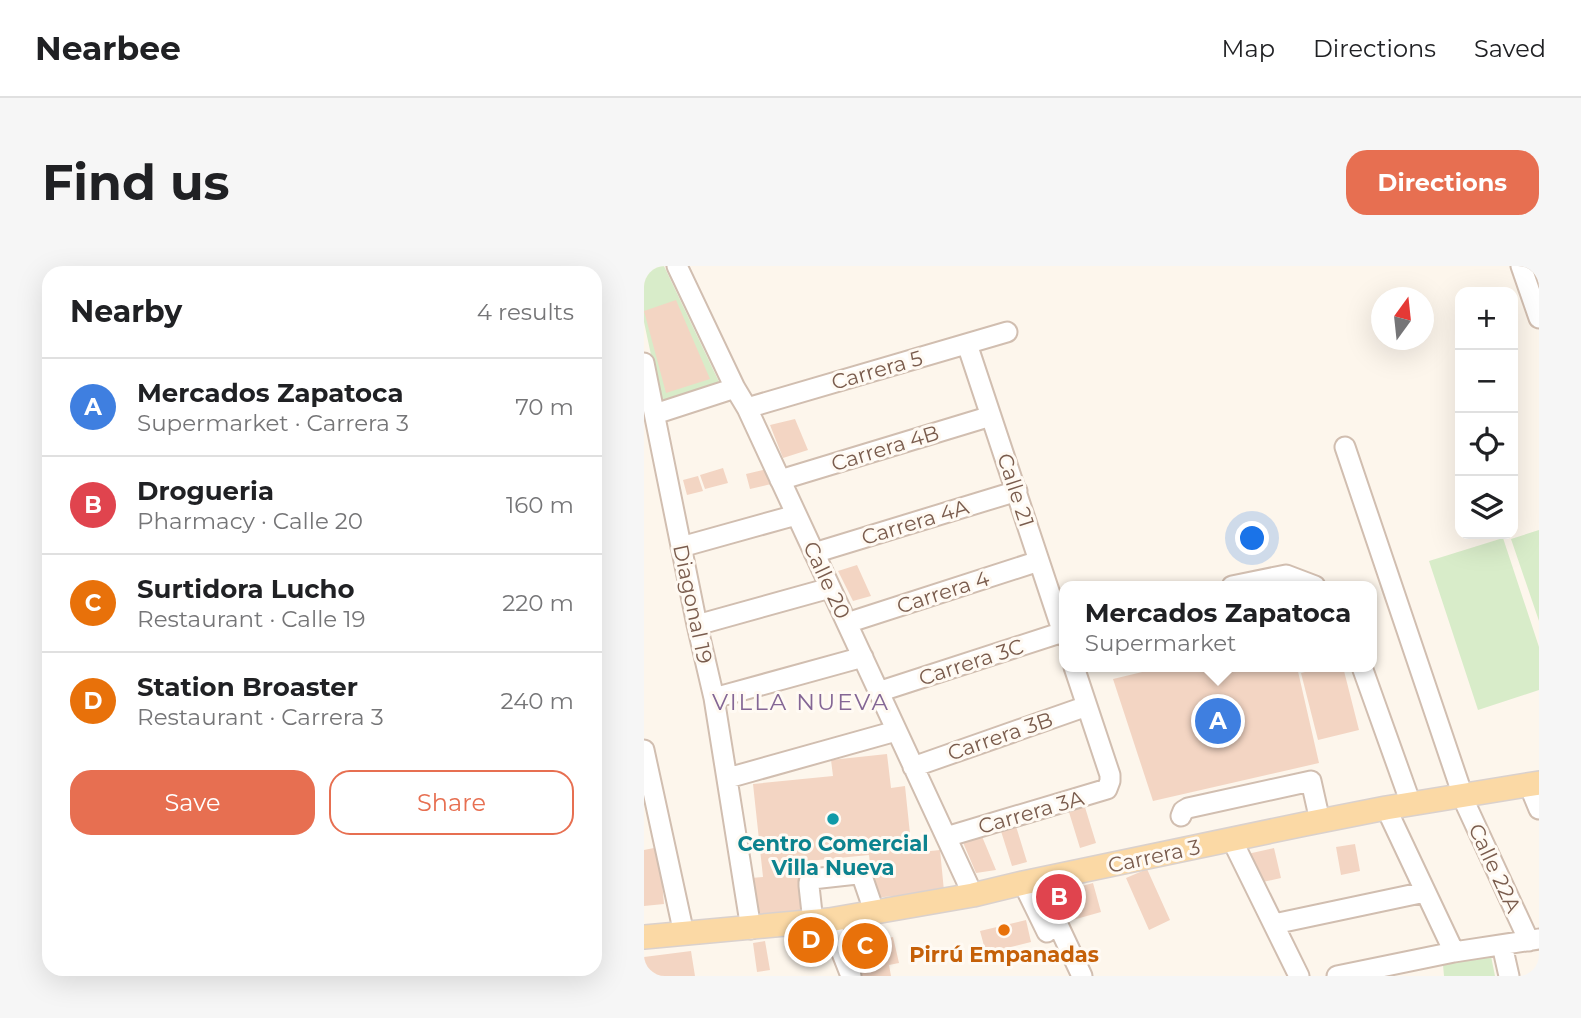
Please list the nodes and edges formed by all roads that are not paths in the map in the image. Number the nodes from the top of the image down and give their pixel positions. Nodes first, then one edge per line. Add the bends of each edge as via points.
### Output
1 (677, 266) edge
2 (1521, 266) edge
3 (1539, 318) edge
4 (1007, 332) dead end
5 (967, 344) junction
6 (644, 363) edge
7 (735, 388) junction
8 (747, 408) junction
9 (655, 414) junction
10 (991, 416) junction
11 (1345, 447) dead end
12 (780, 480) junction
13 (1017, 491) junction
14 (796, 515) junction
15 (681, 547) junction
16 (814, 553) junction
17 (1039, 561) junction
18 (1256, 581) edge
19 (1302, 581) edge
20 (830, 588) junction
21 (1059, 622) edge
22 (846, 623) junction
23 (697, 625) junction
24 (1059, 635) edge
25 (863, 657) junction
26 (1076, 672) edge
27 (1365, 672) edge
28 (878, 691) junction
29 (714, 698) junction
30 (1087, 706) junction
31 (896, 731) junction
32 (644, 750) edge
33 (914, 767) junction
34 (728, 778) junction
35 (1534, 784) edge
36 (1462, 795) junction
37 (1411, 804) junction
38 (1386, 808) junction
39 (1539, 809) edge
40 (1181, 816) dead end
41 (1320, 821) junction
42 (946, 836) junction
43 (1232, 840) junction
44 (1030, 881) junction
45 (1425, 892) junction
46 (973, 895) junction
47 (874, 911) junction
48 (821, 921) junction
49 (1274, 924) junction
50 (751, 929) junction
51 (684, 934) junction
52 (644, 937) edge
53 (1534, 940) edge
54 (1502, 945) junction
55 (1454, 952) junction
56 (851, 976) edge
57 (1068, 976) edge
58 (1082, 976) edge
59 (1299, 976) edge
60 (1337, 976) edge
61 (1509, 976) edge

1 - 7 street, Calle 20
2 - 3 street
4 - 5 street, Carrera 5
5 - 8 street, Carrera 5
5 - 10 street, Calle 21
6 - 9 street, Diagonal 19
7 - 8 street, Calle 20
7 - 9 street
8 - 12 street, Calle 20
9 - 15 street, Diagonal 19
10 - 12 street, Carrera 4B
10 - 13 street, Calle 21
11 - 36 street, Calle 22A
12 - 14 street, Calle 20
13 - 16 street, Carrera 4A
13 - 17 street, Calle 21
14 - 15 street
14 - 16 street, Calle 20
15 - 23 street, Diagonal 19
16 - 20 street, Calle 20
17 - 21 street, Calle 21
17 - 22 street, Carrera 4
18 - 19 street via 1286,575
20 - 22 street, Calle 20
20 - 23 street
22 - 25 street, Calle 20
23 - 29 street, Diagonal 19
24 - 28 street, Carrera 3C
25 - 28 street, Calle 20
25 - 29 street
26 - 30 street
27 - 37 street
28 - 31 street, Calle 20
29 - 34 street, Diagonal 19
30 - 33 street, Carrera 3B
30 - 42 street, Carrera 3A via 1110,775 1107,789
31 - 33 street, Calle 20
31 - 34 street
32 - 51 street
33 - 42 street, Calle 20
34 - 50 street, Diagonal 19
35 - 36 main road, Carrera 3
35 - 39 street
36 - 37 main road, Carrera 3
36 - 53 street, Calle 22A
37 - 38 main road, Carrera 3
38 - 41 main road, Carrera 3
38 - 45 street
40 - 41 street via 1188,808 1309,773
41 - 43 main road, Carrera 3
42 - 46 street, Calle 20
43 - 44 main road, Carrera 3
43 - 49 street
44 - 46 main road, Carrera 3
44 - 57 street
44 - 58 street
45 - 49 street
45 - 55 street
46 - 47 main road, Carrera 3
47 - 48 main road, Carrera 3
47 - 48 street via 862,876 811,879 809,886
48 - 50 main road, Carrera 3
48 - 56 street
49 - 59 street
50 - 51 main road, Carrera 3
51 - 52 main road, Carrera 3
53 - 54 street
54 - 55 street
54 - 61 street
55 - 60 street

